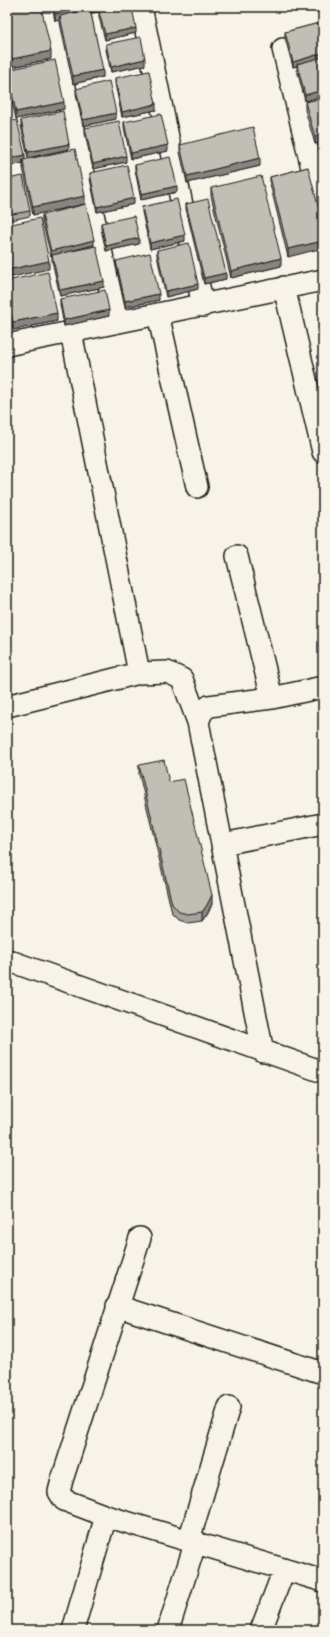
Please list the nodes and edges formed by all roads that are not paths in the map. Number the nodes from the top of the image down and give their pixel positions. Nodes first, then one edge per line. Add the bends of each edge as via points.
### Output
1 (47, 7) edge
2 (141, 7) edge
3 (283, 50) dead end
4 (323, 213) edge
5 (323, 280) edge
6 (284, 287) junction
7 (203, 306) junction
8 (158, 314) junction
9 (117, 322) junction
10 (71, 332) junction
11 (8, 340) edge
12 (323, 452) edge
13 (197, 487) dead end
14 (237, 556) dead end
15 (139, 672) junction
16 (323, 687) edge
17 (272, 698) junction
18 (7, 706) edge
19 (198, 722) junction
20 (323, 824) edge
21 (223, 844) junction
22 (7, 960) edge
23 (263, 1052) junction
24 (323, 1072) edge
25 (140, 1238) dead end
26 (117, 1306) junction
27 (323, 1373) edge
28 (229, 1407) dead end
29 (106, 1516) junction
30 (192, 1540) junction
31 (284, 1570) junction
32 (323, 1580) edge
33 (73, 1630) edge
34 (168, 1630) edge
35 (261, 1630) edge

1 - 9 street
2 - 7 street
3 - 4 street
5 - 6 street
6 - 7 street
6 - 12 street
7 - 8 street
8 - 9 street
8 - 13 street
9 - 10 street
10 - 11 street
10 - 15 street
14 - 17 street
15 - 18 street
15 - 19 street via 167,672 182,679
16 - 17 street
17 - 19 street via 209,706 202,712
19 - 21 street
20 - 21 street
21 - 23 street
22 - 23 street
23 - 24 street
25 - 26 street
26 - 27 street
26 - 29 street via 59,1492 64,1500
28 - 30 street
29 - 30 street
29 - 33 street
30 - 31 street
30 - 34 street
31 - 32 street
31 - 35 street

